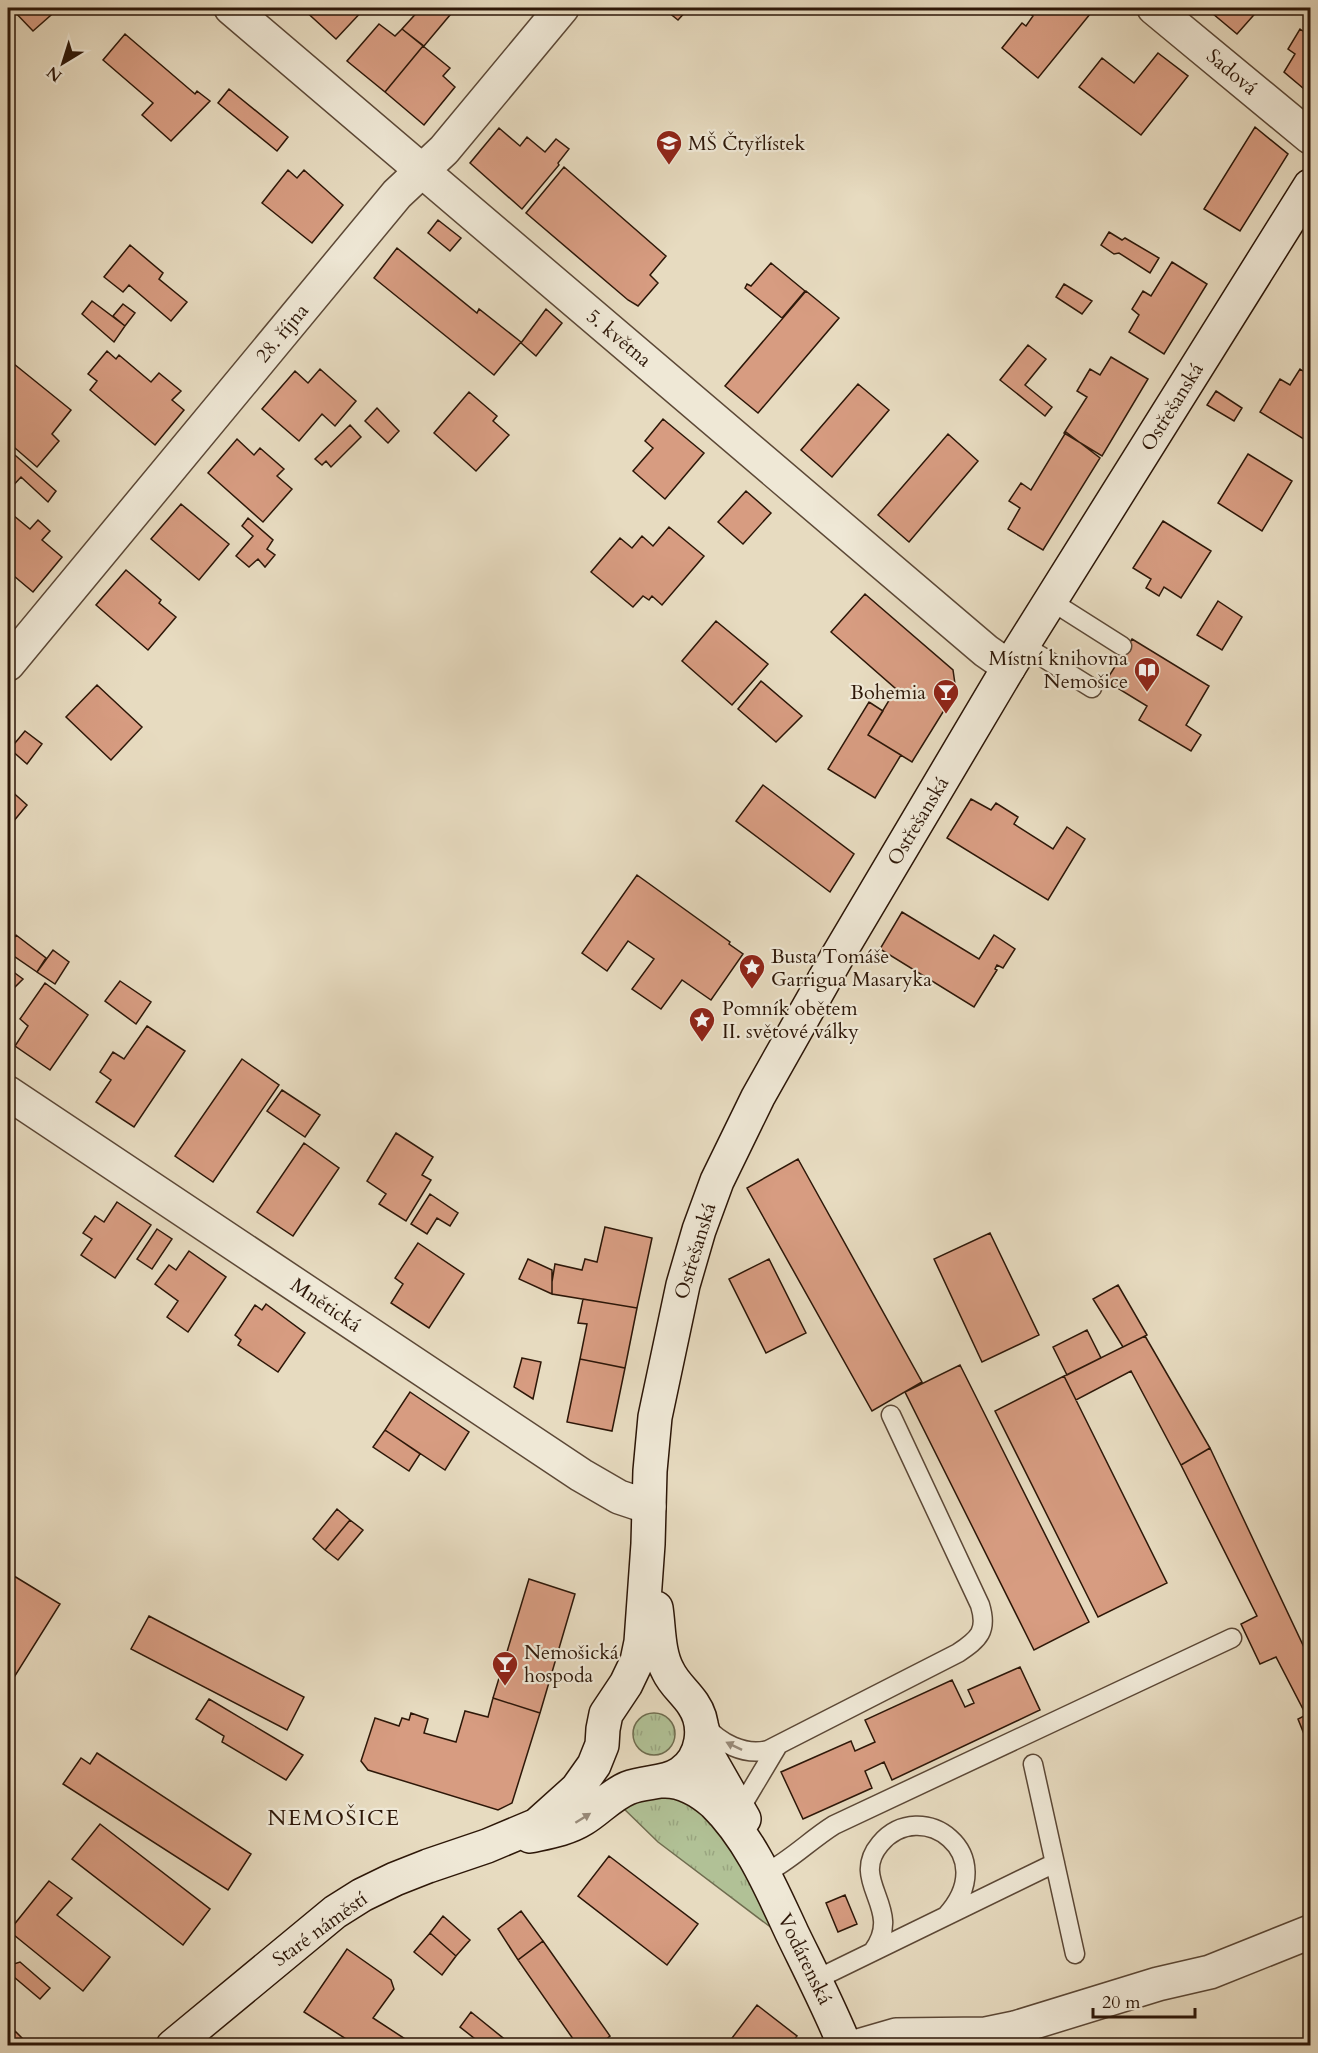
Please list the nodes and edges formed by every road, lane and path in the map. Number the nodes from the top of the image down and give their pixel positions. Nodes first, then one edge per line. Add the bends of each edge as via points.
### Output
1 (231, 8) edge
2 (562, 8) edge
3 (1154, 8) edge
4 (1311, 137) edge
5 (422, 170) junction
6 (1311, 186) edge
7 (1051, 601) junction
8 (1122, 646) dead end
9 (1016, 656) junction
10 (8, 664) edge
11 (1092, 688) dead end
12 (8, 1093) edge
13 (891, 1415) dead end
14 (649, 1507) junction
15 (648, 1544) junction
16 (1232, 1638) dead end
17 (614, 1701) junction
18 (696, 1714) junction
19 (603, 1736) junction
20 (777, 1747) junction
21 (1033, 1764) dead end
22 (660, 1781) junction
23 (740, 1809) junction
24 (487, 1846) junction
25 (1055, 1863) junction
26 (764, 1874) junction
27 (946, 1916) junction
28 (1311, 1932) edge
29 (873, 1951) junction
30 (1075, 1954) dead end
31 (815, 1980) junction
32 (172, 2046) edge
33 (845, 2046) edge
34 (858, 2046) edge

1 - 5 street, 5. května
2 - 5 street, 28. října via 444,150
3 - 4 street, Sadová
5 - 9 street, 5. května via 986,651
5 - 10 street, 28. října via 397,195
6 - 7 street, Ostřešanská
7 - 8 lane
7 - 9 street, Ostřešanská
9 - 11 lane
9 - 14 street, Ostřešanská via 837,957 758,1097 717,1181 687,1274 668,1351 656,1416
12 - 14 street, Mnětická via 581,1476 619,1497
13 - 20 lane via 980,1605 984,1625 981,1634 958,1653
14 - 15 street, Staré náměstí
15 - 17 street, Staré náměstí via 637,1661
15 - 18 street, Staré náměstí via 663,1659
16 - 26 lane via 834,1825
17 - 18 street via 633,1687 649,1683 673,1687
17 - 19 street, Staré náměstí via 604,1721
20 -> 18 lane via 745,1752 718,1738
18 - 22 street, Staré náměstí via 700,1744 693,1760 681,1773
18 - 23 street, Vodárenská via 708,1756
19 - 22 street via 611,1760 623,1772 638,1780
19 - 24 street, Staré náměstí via 584,1781 554,1811 528,1830
20 - 23 lane
21 - 25 lane
24 -> 22 street, Staré náměstí via 573,1824 623,1790
22 - 26 street, Vodárenská via 686,1784 715,1804
23 - 26 street, Vodárenská
24 - 32 street, Staré náměstí via 395,1879 335,1912
25 - 27 lane
25 - 30 lane
26 - 31 street, Vodárenská
27 - 29 lane
27 - 29 lane via 962,1896 965,1885 966,1872 959,1849 930,1827 895,1832 878,1846 870,1867 884,1925
28 - 34 street via 1210,1972 1015,2028 986,2034 896,2035
29 - 31 lane
31 - 33 street, Vodárenská

